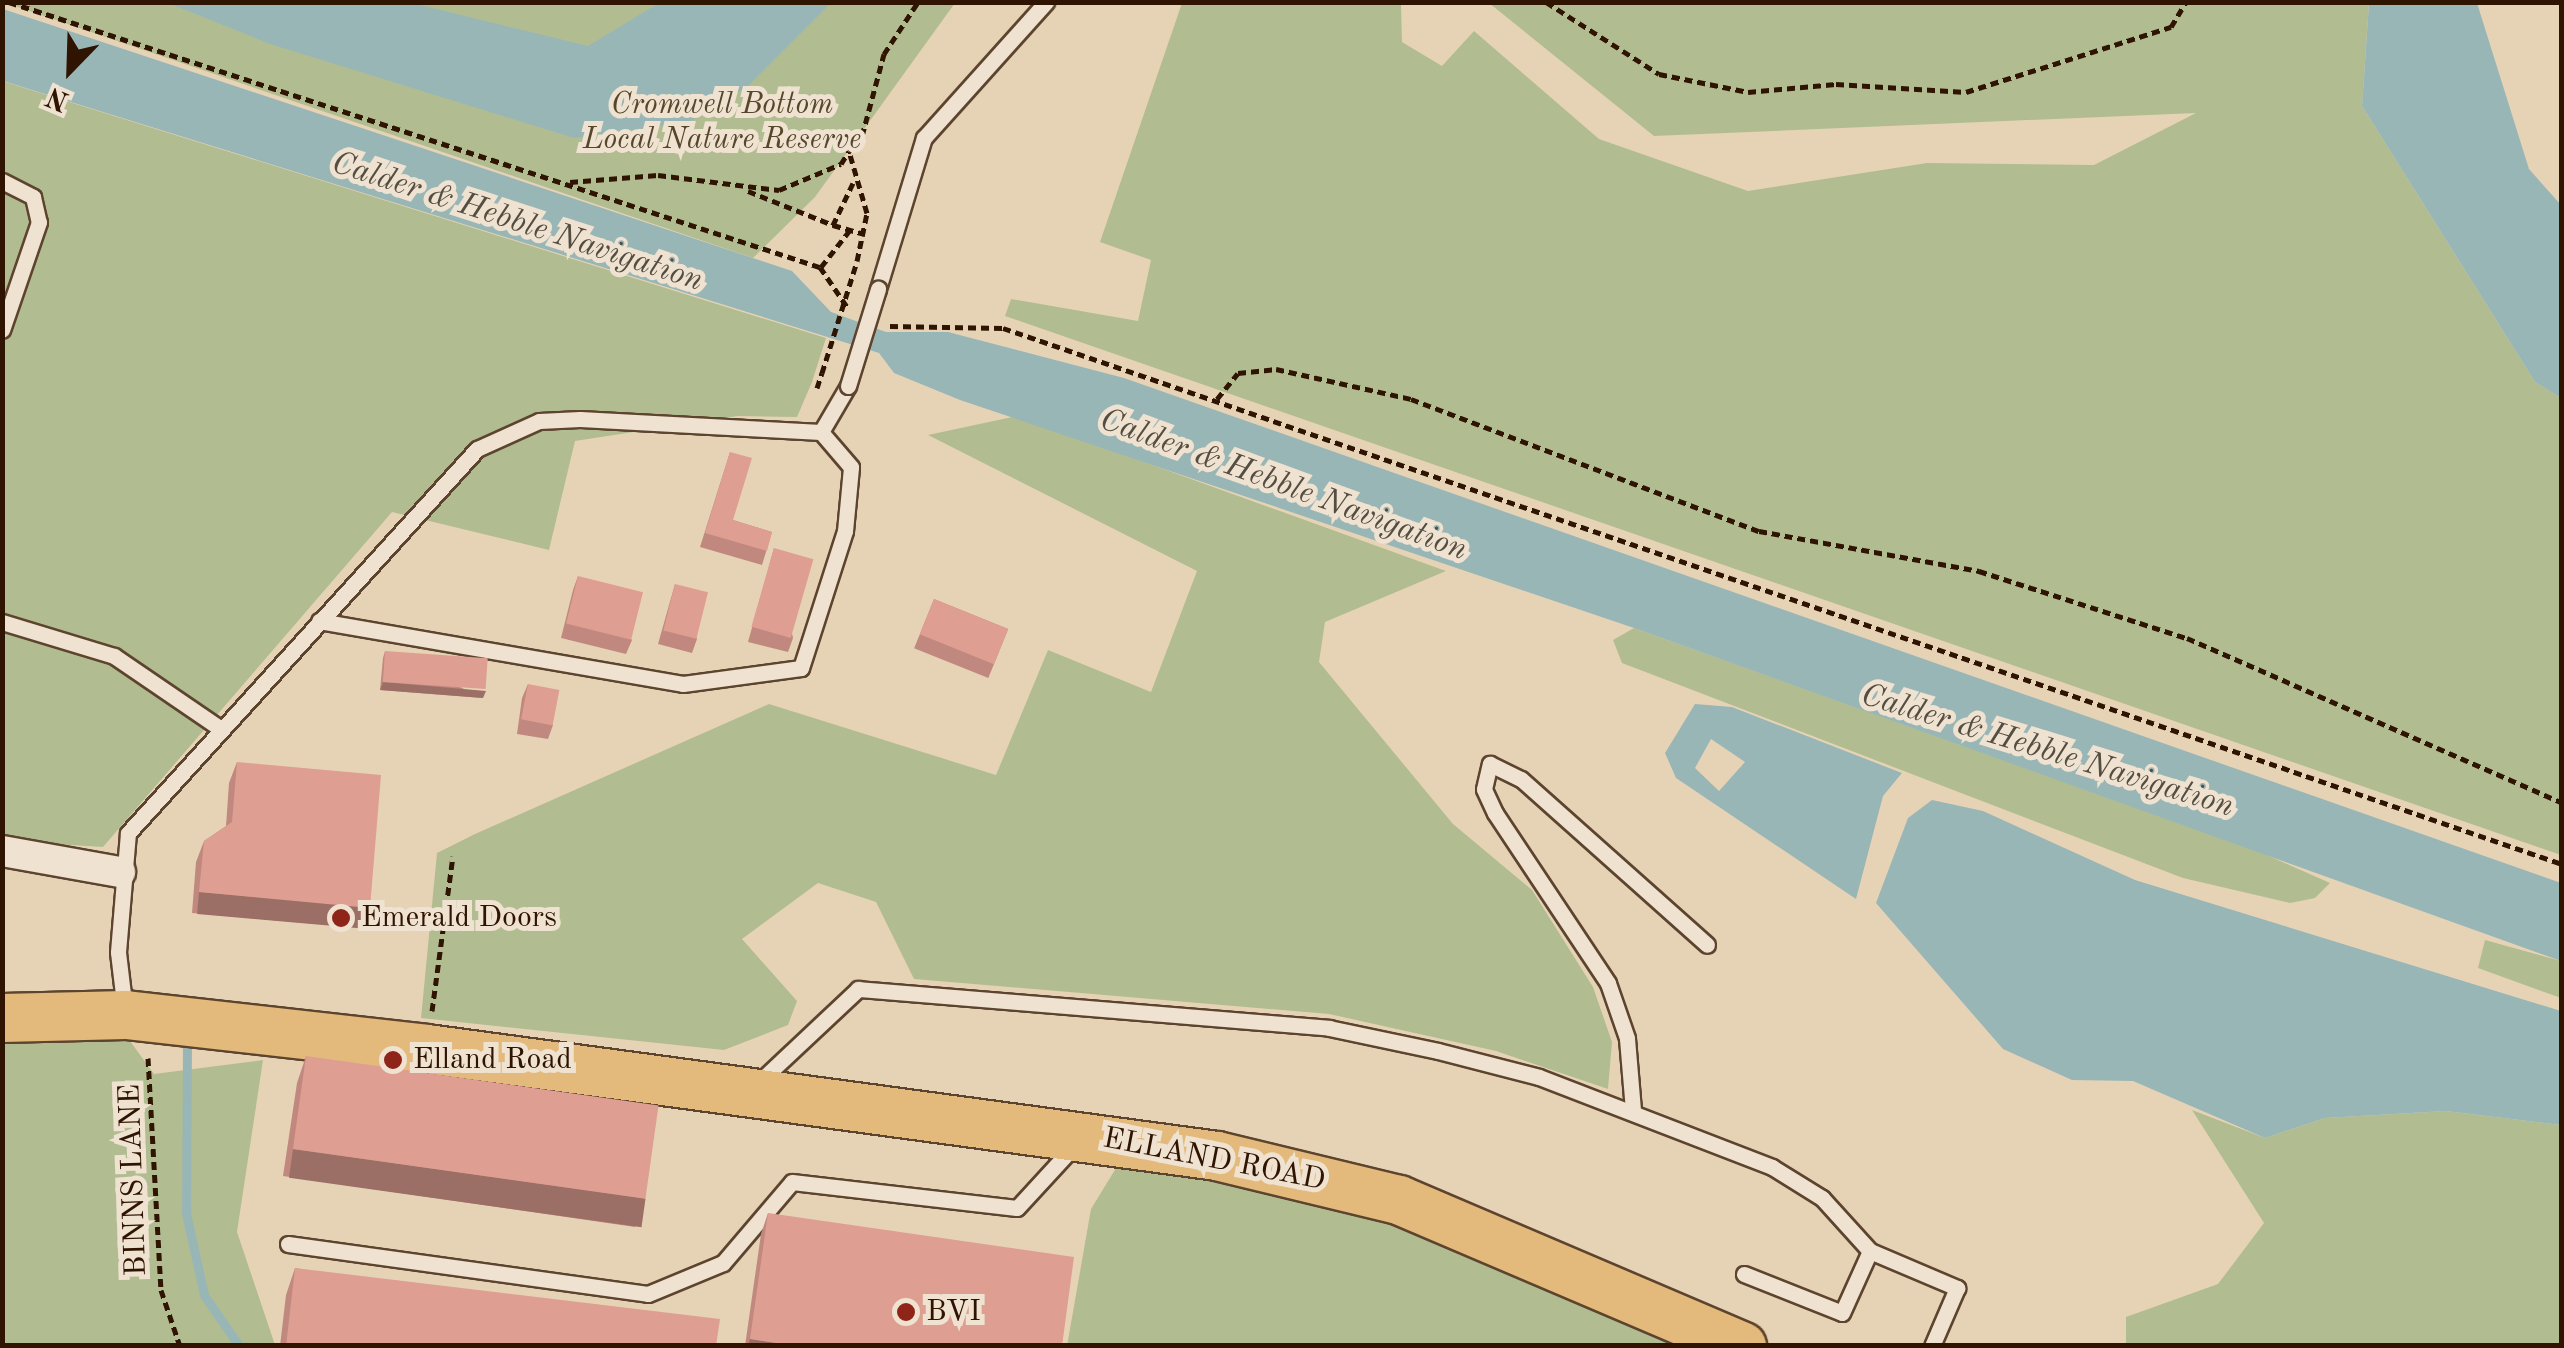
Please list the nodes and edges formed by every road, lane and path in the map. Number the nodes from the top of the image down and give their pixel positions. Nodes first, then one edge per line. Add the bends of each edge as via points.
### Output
1 (9, 2) edge
2 (918, 2) edge
3 (1046, 2) edge
4 (1546, 2) edge
5 (2186, 2) edge
6 (849, 151) junction
7 (2, 181) edge
8 (562, 182) junction
9 (853, 184) junction
10 (744, 190) junction
11 (833, 225) junction
12 (850, 230) junction
13 (866, 234) junction
14 (820, 267) junction
15 (858, 312) dead end
16 (873, 319) dead end
17 (2, 330) edge
18 (822, 373) dead end
19 (1217, 400) junction
20 (821, 432) junction
21 (319, 621) junction
22 (2, 622) edge
23 (221, 728) junction
24 (2562, 803) edge
25 (2, 851) edge
26 (452, 856) dead end
27 (2562, 864) edge
28 (120, 872) junction
29 (1707, 945) dead end
30 (126, 1015) junction
31 (2, 1018) edge
32 (426, 1049) junction
33 (754, 1087) junction
34 (1632, 1110) junction
35 (1082, 1135) junction
36 (288, 1244) dead end
37 (1870, 1251) junction
38 (1744, 1274) dead end
39 (180, 1346) edge
40 (1742, 1346) edge
41 (1932, 1346) edge

1 - 8 path
2 - 6 path via 884,54 862,136
3 - 20 lane, bridge via 924,138 848,386
4 - 5 path via 1659,74 1748,92 1836,84 1966,92 2170,26
6 - 9 path
6 - 10 path via 841,164 779,190
7 - 17 lane via 33,197 40,222
8 - 10 path via 658,175
8 - 14 path
9 - 11 path
9 - 13 path
10 - 11 path
11 - 12 path
12 - 13 path
12 - 14 path
13 - 18 path, bridge
14 - 15 path via 843,306
16 - 19 path via 1003,328
19 - 24 path via 1238,373 1276,369 1410,399 1759,531 1978,571 2187,638
19 - 27 path
20 - 21 lane via 539,421 477,449
20 - 21 lane via 850,468 845,531 801,668 683,684
21 - 23 lane
22 - 23 lane via 114,656
23 - 28 lane via 132,828
25 - 28 street
26 - 32 path
28 - 30 lane
29 - 34 lane via 1522,779 1490,764 1484,789 1495,813 1608,983 1627,1038
30 - 31 main road, ELLAND ROAD
30 - 32 main road, ELLAND ROAD
30 - 39 path, BINNS LANE via 154,1074 150,1193 161,1290
32 - 33 main road, ELLAND ROAD
33 - 34 lane via 842,998 901,989 1330,1028 1539,1078
33 - 35 main road, ELLAND ROAD
34 - 37 lane via 1772,1167 1822,1198
35 - 36 lane via 1040,1194 1017,1208 792,1182 723,1264 648,1294
35 - 40 main road, ELLAND ROAD via 1399,1200
37 - 38 lane via 1842,1313
37 - 41 lane via 1956,1288

